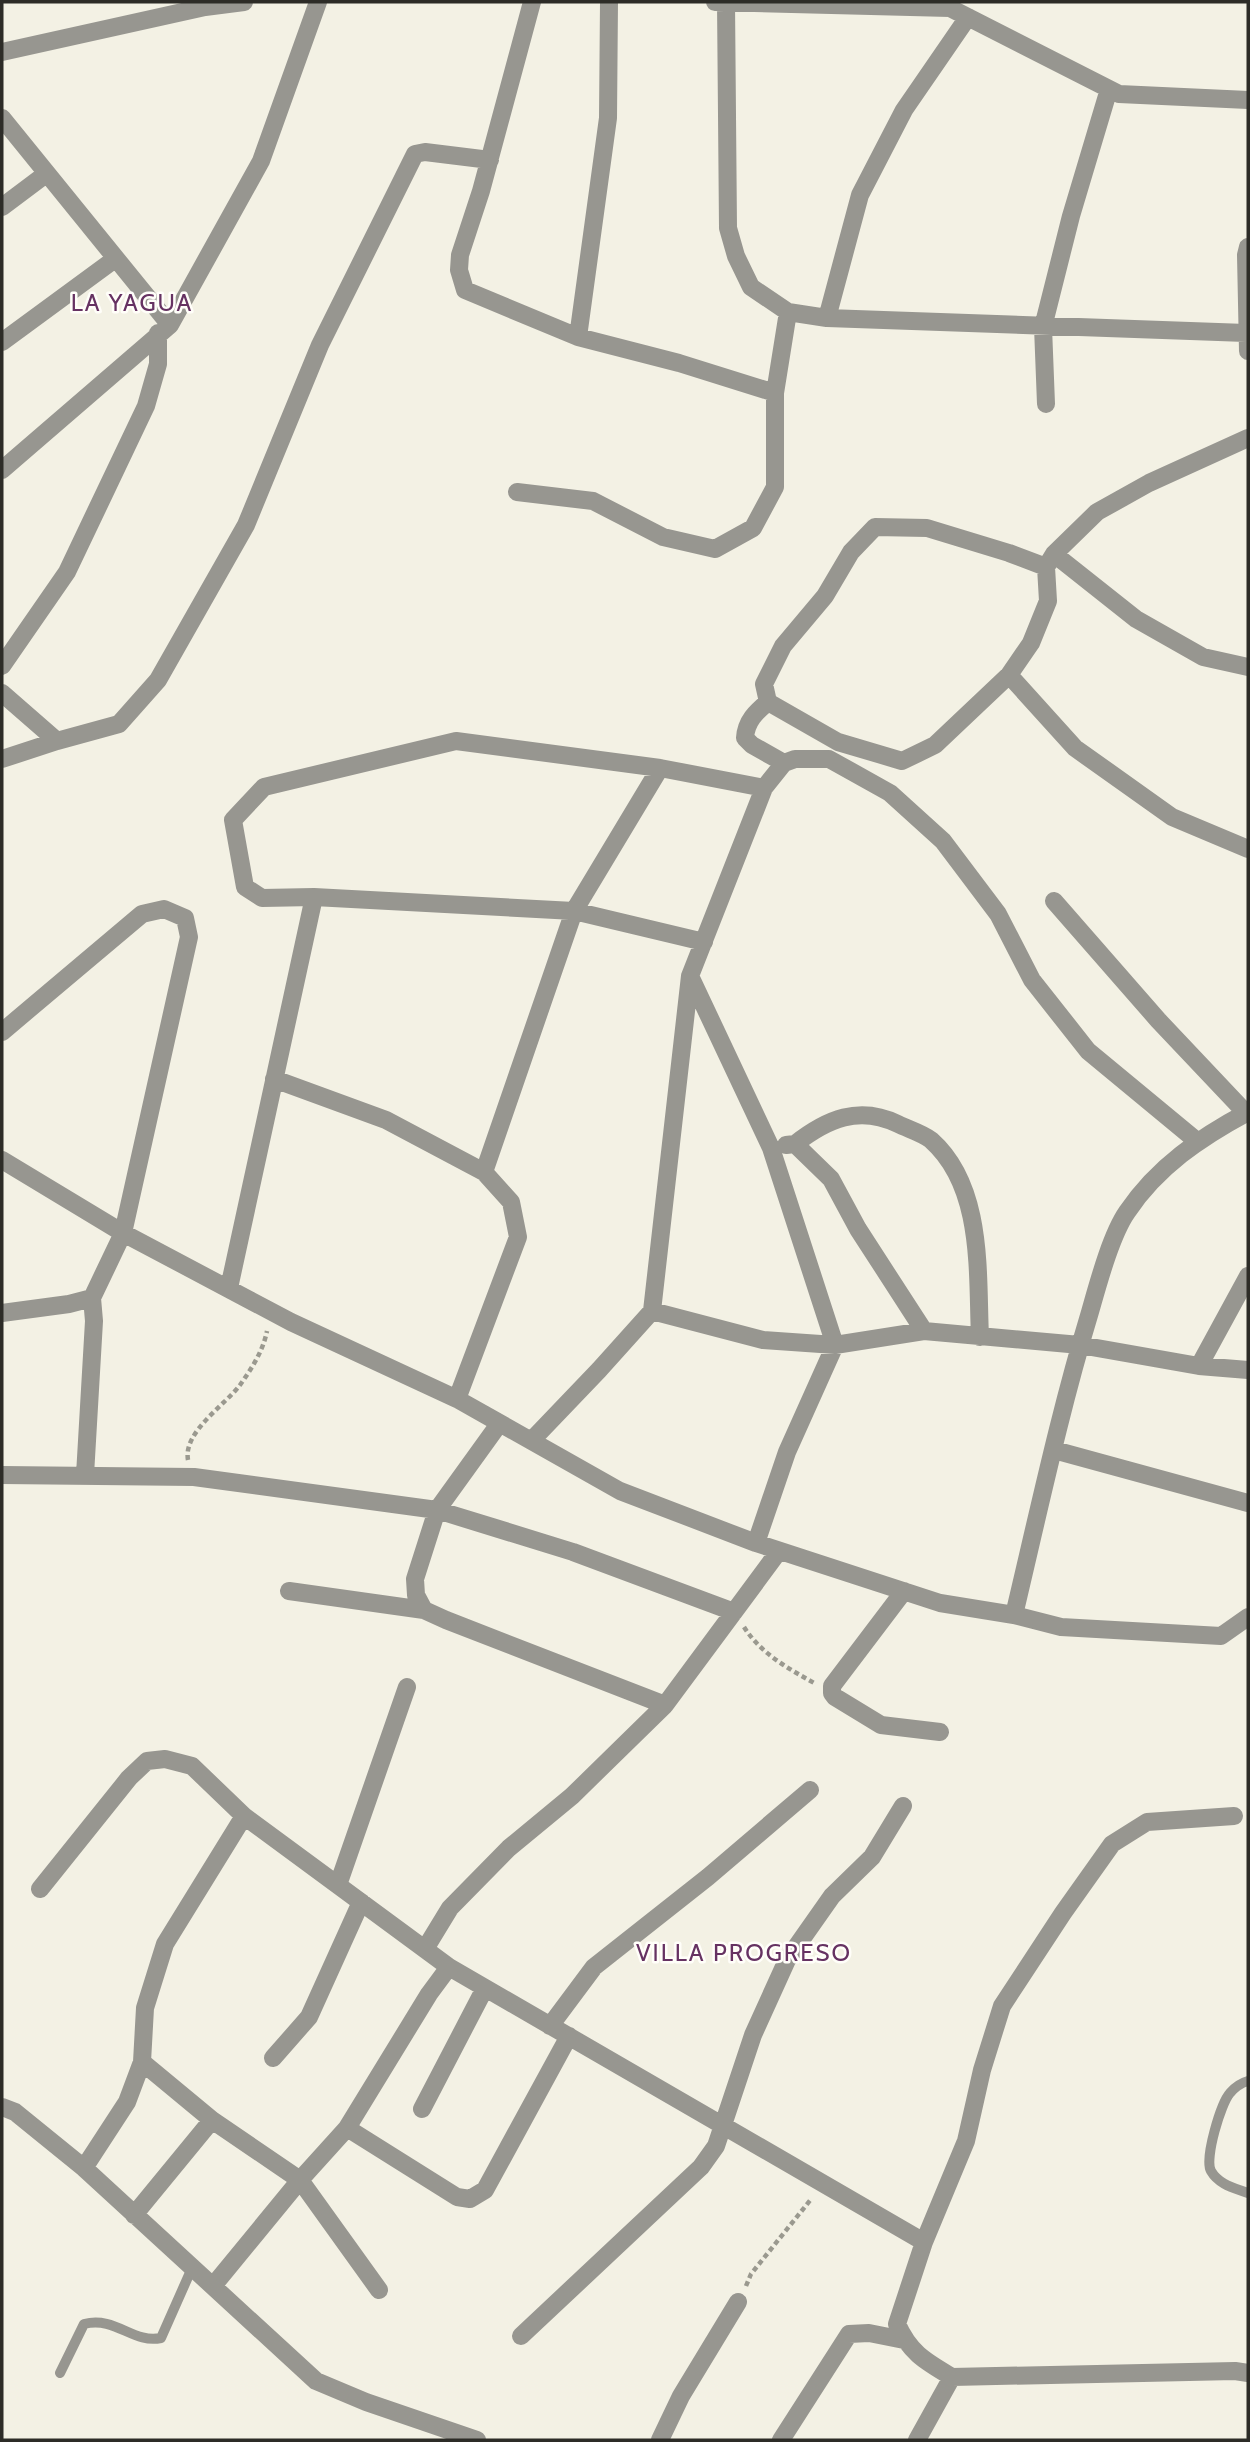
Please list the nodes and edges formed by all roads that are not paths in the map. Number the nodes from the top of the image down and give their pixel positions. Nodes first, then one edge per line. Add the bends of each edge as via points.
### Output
1 (244, 2) edge
2 (318, 2) edge
3 (532, 2) edge
4 (609, 2) edge
5 (715, 2) edge
6 (726, 2) edge
7 (951, 5) edge
8 (968, 17) junction
9 (2, 52) edge
10 (1109, 89) junction
11 (1248, 100) edge
12 (2, 118) edge
13 (490, 160) junction
14 (46, 174) junction
15 (2, 207) edge
16 (1248, 247) edge
17 (114, 258) junction
18 (788, 312) junction
19 (827, 318) junction
20 (1042, 327) junction
21 (164, 329) junction
22 (578, 337) junction
23 (2, 342) edge
24 (1247, 342) edge
25 (775, 393) junction
26 (1046, 404) dead end
27 (1248, 438) edge
28 (2, 470) edge
29 (517, 492) dead end
30 (1050, 561) junction
31 (2, 666) edge
32 (1248, 667) edge
33 (1009, 675) junction
34 (2, 693) edge
35 (768, 702) junction
36 (57, 741) junction
37 (2, 759) edge
38 (784, 763) junction
39 (660, 768) junction
40 (764, 788) junction
41 (1248, 849) edge
42 (314, 897) junction
43 (1054, 901) dead end
44 (574, 911) junction
45 (704, 942) junction
46 (690, 976) junction
47 (2, 1032) edge
48 (274, 1079) junction
49 (1247, 1112) edge
50 (1198, 1142) junction
51 (795, 1144) junction
52 (771, 1148) junction
53 (2, 1160) edge
54 (484, 1172) junction
55 (123, 1233) junction
56 (1248, 1276) edge
57 (229, 1289) junction
58 (92, 1298) junction
59 (652, 1311) junction
60 (2, 1313) edge
61 (924, 1331) junction
62 (980, 1337) junction
63 (835, 1345) junction
64 (1080, 1345) junction
65 (1199, 1366) junction
66 (1248, 1370) edge
67 (457, 1399) junction
68 (499, 1424) junction
69 (532, 1440) junction
70 (1054, 1450) junction
71 (2, 1475) edge
72 (85, 1475) junction
73 (1248, 1503) edge
74 (437, 1510) junction
75 (756, 1544) junction
76 (779, 1551) junction
77 (289, 1591) dead end
78 (904, 1591) junction
79 (424, 1609) junction
80 (734, 1612) junction
81 (1014, 1615) junction
82 (1248, 1617) edge
83 (407, 1687) dead end
84 (665, 1704) junction
85 (940, 1732) dead end
86 (810, 1790) dead end
87 (903, 1806) dead end
88 (244, 1816) junction
89 (1234, 1816) dead end
90 (338, 1885) junction
91 (40, 1889) dead end
92 (361, 1902) junction
93 (425, 1949) junction
94 (449, 1967) junction
95 (485, 1988) junction
96 (550, 2026) junction
97 (569, 2036) junction
98 (273, 2058) dead end
99 (142, 2062) junction
100 (1248, 2081) edge
101 (2, 2107) edge
102 (422, 2109) dead end
103 (212, 2120) junction
104 (723, 2126) junction
105 (347, 2128) junction
106 (84, 2168) junction
107 (300, 2180) junction
108 (1248, 2193) edge
109 (134, 2215) junction
110 (924, 2242) junction
111 (192, 2268) junction
112 (213, 2286) junction
113 (379, 2290) dead end
114 (738, 2302) road end
115 (521, 2336) dead end
116 (904, 2340) junction
117 (60, 2373) dead end
118 (1248, 2373) edge
119 (952, 2377) junction
120 (477, 2440) edge
121 (660, 2440) edge
122 (781, 2440) edge
123 (917, 2440) edge

1 - 9 street
2 - 21 street via 261,161
3 - 13 street
4 - 22 street via 608,118
5 - 6 street
6 - 7 street
6 - 18 street via 728,228 751,287
7 - 8 street
8 - 10 street
8 - 19 street via 904,110 860,195
10 - 11 street via 1119,94
10 - 20 street
12 - 14 street
13 - 22 street via 460,255 465,290
13 - 36 street via 415,154 320,345 246,525 158,680 119,724
14 - 15 street
14 - 17 street
16 - 24 street
17 - 21 street
17 - 23 street
18 - 19 street
18 - 25 street
19 - 20 street
20 - 24 street
20 - 26 street
21 - 28 street
21 - 31 street via 146,406 67,572
22 - 25 street
25 - 29 street via 775,487 753,528 715,549 663,537 593,501
27 - 30 street via 1097,512
30 - 32 street via 1203,657
30 - 33 street via 1048,601 1031,643
30 - 35 street via 927,528 875,527 851,552 825,596 783,646 764,684
33 - 35 street via 935,745 902,761 838,741
33 - 41 street via 1075,748 1172,817
34 - 36 street
35 - 38 street via 745,727 745,738
36 - 37 street
38 - 40 street
38 - 50 street via 829,759 890,793 943,841 999,914 1032,980 1088,1051
39 - 40 street
39 - 42 street via 456,741 264,787 233,820 245,887 262,898
39 - 44 street
40 - 45 street
42 - 44 street
42 - 48 street
43 - 49 street via 1158,1020
44 - 45 street
44 - 54 street
45 - 46 street
46 - 52 street
46 - 59 street
47 - 55 street via 142,914 164,909 185,918 188,937
48 - 54 street via 386,1120
48 - 57 street
49 - 50 street
50 - 64 street via 1162,1169 1126,1214 1102,1270
51 - 52 street
51 - 61 street via 831,1178
51 - 62 street via 815,1128 844,1115 883,1116 929,1139 954,1166 976,1230
52 - 63 street
53 - 55 street
54 - 67 street via 511,1202 518,1237
55 - 57 street
55 - 58 street
56 - 65 street
57 - 67 street
58 - 60 street
58 - 72 street
59 - 63 street via 763,1340
59 - 69 street
61 - 62 street
61 - 63 street
62 - 64 street
63 - 75 street via 787,1452
64 - 65 street
64 - 70 street
65 - 66 street
67 - 68 street
68 - 69 street
68 - 74 street
69 - 75 street via 620,1490
70 - 73 street
70 - 81 street
71 - 72 street
72 - 74 street via 194,1477
74 - 79 street via 415,1579 416,1595
74 - 80 street via 573,1552
75 - 76 street
76 - 78 street
76 - 80 street
77 - 79 street
78 - 81 street via 940,1603
78 - 85 street via 832,1686 832,1693 881,1725
79 - 84 street
80 - 84 street
81 - 82 street via 1061,1628 1221,1636
83 - 90 street
84 - 93 street via 450,1908
86 - 96 street via 594,1967
87 - 104 street via 872,1857 832,1896 787,1960 753,2035
88 - 90 street
88 - 91 street via 192,1766 165,1759 147,1761
88 - 99 street via 165,1944 145,2008
89 - 110 street via 1146,1822 1112,1844 1002,2006 966,2141
90 - 92 street
92 - 93 street
92 - 98 street via 309,2017
93 - 94 street
94 - 95 street
94 - 105 street
95 - 96 street
95 - 102 street
96 - 97 street
97 - 104 street
97 - 105 street via 485,2190 470,2199 457,2197
99 - 103 street
99 - 106 street via 127,2102
100 - 108 lane via 1228,2095 1208,2154 1210,2170 1224,2185
101 - 106 street via 15,2112
103 - 107 street
103 - 109 street
104 - 110 street
104 - 115 street via 701,2168
105 - 107 street
106 - 109 street
107 - 112 street
107 - 113 street
109 - 111 street
110 - 116 street via 897,2324
111 - 112 street
111 - 117 lane via 161,2338 150,2340 99,2320 84,2324
112 - 120 street via 316,2381
114 - 121 street
116 - 119 street via 916,2355
116 - 122 street via 849,2334
118 - 119 street
119 - 123 street

